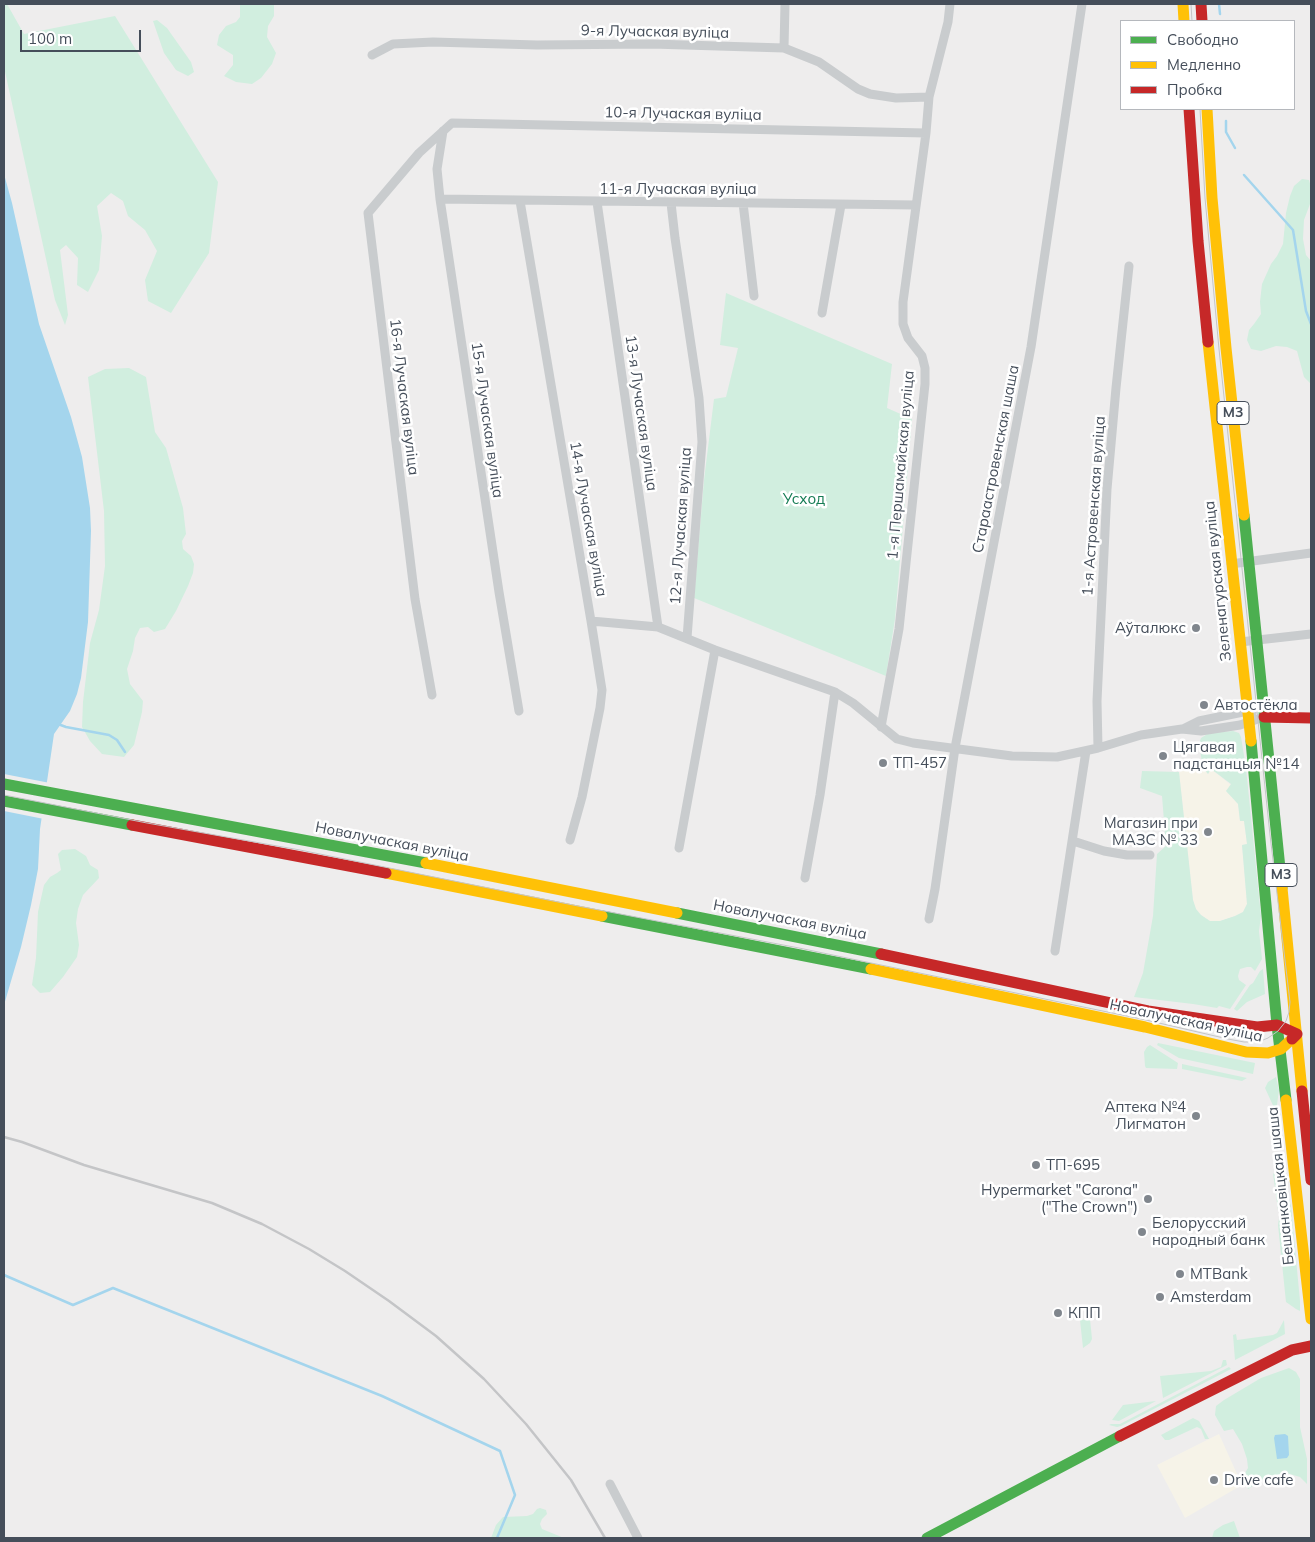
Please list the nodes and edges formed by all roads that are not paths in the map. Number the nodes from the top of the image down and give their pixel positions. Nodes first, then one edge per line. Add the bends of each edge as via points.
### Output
1 (785, 4) edge
2 (950, 4) edge
3 (1082, 4) edge
4 (1183, 4) edge
5 (1201, 4) edge
6 (1184, 20) edge
7 (1202, 20) edge
8 (784, 48) junction
9 (372, 55) dead end
10 (929, 97) junction
11 (1189, 110) edge
12 (1207, 110) edge
13 (443, 131) junction
14 (926, 133) junction
15 (440, 199) junction
16 (520, 202) junction
17 (597, 202) junction
18 (671, 202) junction
19 (742, 203) junction
20 (841, 205) junction
21 (916, 205) junction
22 (1129, 266) dead end
23 (754, 296) dead end
24 (822, 313) dead end
25 (1226, 348) junction
26 (1210, 351) junction
27 (1311, 553) edge
28 (1248, 561) junction
29 (1231, 564) junction
30 (1254, 610) junction
31 (1236, 611) junction
32 (591, 621) junction
33 (658, 627) junction
34 (1311, 634) edge
35 (687, 638) junction
36 (1256, 640) junction
37 (1240, 642) junction
38 (715, 650) junction
39 (835, 692) junction
40 (432, 696) dead end
41 (519, 711) dead end
42 (1248, 717) junction
43 (1264, 717) junction
44 (1311, 718) edge
45 (882, 727) junction
46 (955, 748) junction
47 (1098, 748) junction
48 (1086, 751) junction
49 (4, 784) edge
50 (4, 801) edge
51 (302, 839) junction
52 (570, 840) dead end
53 (1073, 841) junction
54 (679, 848) dead end
55 (1150, 855) dead end
56 (299, 857) junction
57 (805, 878) dead end
58 (930, 919) dead end
59 (1055, 952) dead end
60 (1148, 1010) junction
61 (1277, 1025) junction
62 (1145, 1027) junction
63 (1298, 1034) junction
64 (1281, 1049) junction
65 (1311, 1180) edge
66 (1311, 1318) edge
67 (1311, 1346) edge
68 (610, 1484) dead end
69 (638, 1538) edge
70 (927, 1538) edge

1 - 8 street
2 - 10 street, 1-я Першамайская вуліца
3 - 46 street, Стараастровенская шаша via 1031,347
4 - 6 main road
5 - 7 main road
8 - 9 street, 9-я Лучаская вуліца via 433,42 393,44
8 - 10 street, 9-я Лучаская вуліца via 819,62 870,94 896,98
10 - 14 street, 1-я Першамайская вуліца
11 - 26 main road, Зеленагурская вуліца / М3
12 - 25 main road, М3
13 - 14 street, 10-я Лучаская вуліца via 452,123
13 - 15 street, 15-я Лучаская вуліца via 437,169
13 - 40 street, 16-я Лучаская вуліца via 419,153 368,213 415,600
14 - 21 street, 1-я Першамайская вуліца
15 - 16 street, 11-я Лучаская вуліца
15 - 41 street, 15-я Лучаская вуліца via 498,592
16 - 17 street, 11-я Лучаская вуліца
16 - 32 street, 14-я Лучаская вуліца
17 - 18 street, 11-я Лучаская вуліца
17 - 33 street, 13-я Лучаская вуліца
18 - 19 street, 11-я Лучаская вуліца
18 - 35 street, 12-я Лучаская вуліца via 699,398 702,442
19 - 20 street, 11-я Лучаская вуліца
19 - 23 street
20 - 21 street, 11-я Лучаская вуліца
20 - 24 street
21 - 45 street, 1-я Першамайская вуліца via 902,324 922,356 925,384 898,629
22 - 47 street, 1-я Астровенская вуліца via 1107,488 1097,701
25 - 26 street
25 - 28 main road, М3
26 - 29 main road, Зеленагурская вуліца / М3
27 - 28 street
28 - 29 street
28 - 30 main road, М3
29 - 31 main road, Зеленагурская вуліца / М3
30 - 31 street
30 - 36 main road, М3
31 - 37 main road, Зеленагурская вуліца / М3
32 - 33 street
32 - 52 street, 14-я Лучаская вуліца via 602,690 584,788
33 - 35 street
34 - 36 street
35 - 38 street
36 - 37 street
36 - 43 main road, М3
37 - 42 main road, Зеленагурская вуліца / М3
38 - 39 street
38 - 54 street
39 - 45 street
39 - 57 street
42 - 43 street
42 - 47 street via 1199,720 1182,729
42 - 61 main road, Зеленагурская вуліца / М3
43 - 44 main road
43 - 63 main road, М3
45 - 46 street via 897,739
46 - 48 street via 1012,756 1057,757
46 - 58 street, Стараастровенская шаша
47 - 48 street
48 - 53 street
49 - 51 main road, Новалучаская вуліца
50 - 56 main road, Новалучаская вуліца
51 - 56 street
51 - 60 main road, Новалучаская вуліца via 924,962
53 - 55 street via 1104,851
53 - 59 street
56 - 62 main road, Новалучаская вуліца via 894,974
60 - 61 main road, Новалучаская вуліца via 1256,1027
60 - 62 street
61 - 63 main road, Новалучаская вуліца
61 - 64 main road, Зеленагурская вуліца / М3
62 - 64 main road, Новалучаская вуліца via 1246,1052 1268,1054
63 - 64 main road, Новалучаская вуліца
63 - 65 main road, Бешанковіцкая шаша / М3
64 - 66 main road, Бешанковіцкая шаша / М3
67 - 70 main road via 1292,1350 1240,1375
68 - 69 street

